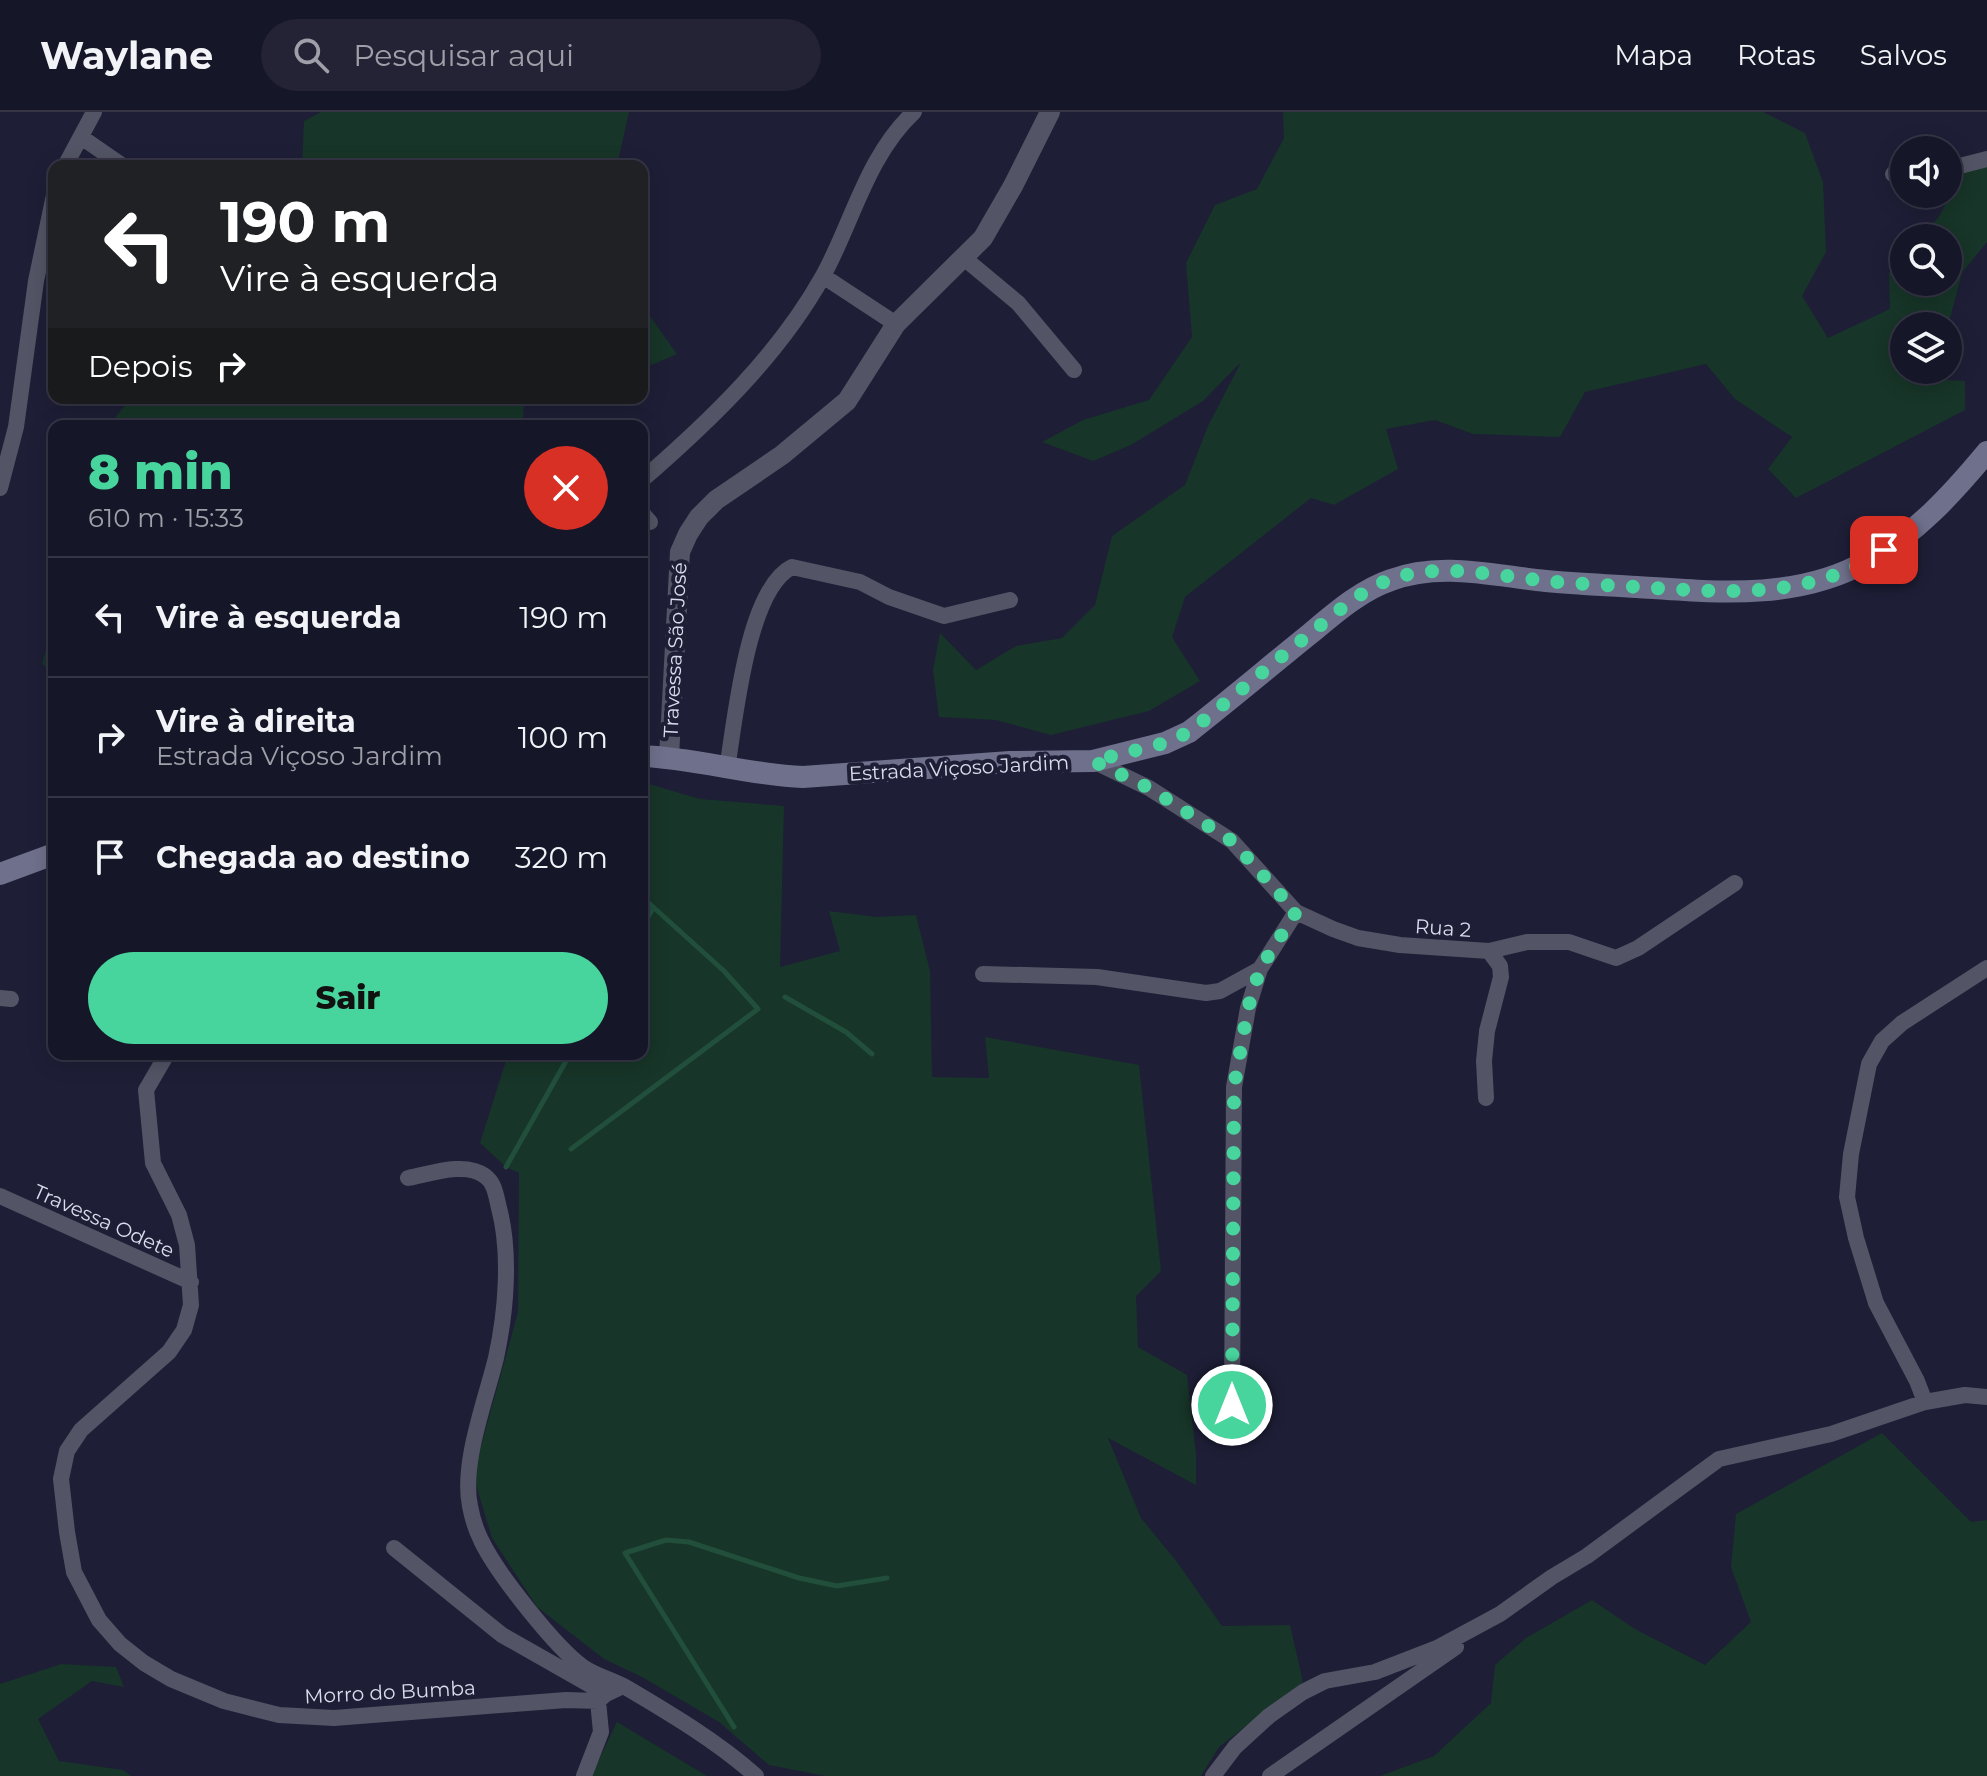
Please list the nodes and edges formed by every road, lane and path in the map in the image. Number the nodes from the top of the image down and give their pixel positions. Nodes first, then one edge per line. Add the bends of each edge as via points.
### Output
1 (94, 112) edge
2 (914, 112) edge
3 (1050, 112) edge
4 (81, 137) junction
5 (1987, 159) edge
6 (68, 160) edge
7 (114, 160) edge
8 (1962, 165) edge
9 (48, 224) edge
10 (964, 258) junction
11 (823, 276) junction
12 (896, 324) junction
13 (1074, 370) dead end
14 (1987, 452) edge
15 (648, 475) edge
16 (0, 488) edge
17 (1010, 600) dead end
18 (648, 756) edge
19 (669, 757) junction
20 (1093, 761) junction
21 (727, 769) junction
22 (48, 856) edge
23 (0, 874) edge
24 (1735, 883) dead end
25 (1296, 912) junction
26 (1489, 951) junction
27 (1987, 968) edge
28 (1260, 969) junction
29 (983, 974) dead end
30 (164, 1060) edge
31 (1486, 1098) dead end
32 (408, 1178) dead end
33 (0, 1196) edge
34 (191, 1282) junction
35 (1987, 1397) edge
36 (1925, 1402) junction
37 (1232, 1405) dead end
38 (394, 1548) dead end
39 (1500, 1614) junction
40 (623, 1686) junction
41 (602, 1697) junction
42 (584, 1776) edge
43 (756, 1776) edge
44 (1213, 1776) edge
45 (1270, 1776) edge

1 - 4 street
2 - 11 street via 871,171
3 - 10 street, Travessa São José via 983,238
4 - 6 street
4 - 7 street
5 - 8 street
9 - 16 street via 16,427
10 - 12 street, Travessa São José
10 - 13 street via 1018,303
11 - 12 street
11 - 15 street via 749,377
12 - 19 street, Travessa São José via 847,401 716,500 688,534 680,552
14 - 20 main road, Estrada Viçoso Jardim via 1950,496 1900,539 1836,576 1801,585 1704,591 1457,570 1393,579 1333,615 1189,732
17 - 21 street via 944,616 860,582 792,567 781,572 768,590 754,629
18 - 19 main road, Estrada Viçoso Jardim
19 - 21 main road, Estrada Viçoso Jardim
20 - 21 main road, Estrada Viçoso Jardim via 803,777
20 - 25 street via 1149,788 1232,841
22 - 23 main road
24 - 26 street via 1616,958 1569,942 1527,942
25 - 26 street, Rua 2 via 1358,938
25 - 28 street
26 - 31 street, Rua 2 via 1501,977 1487,1031
27 - 36 street via 1882,1041 1869,1064 1851,1154 1847,1197 1856,1238 1876,1303
28 - 29 street via 1206,993 1097,977
28 - 37 street via 1234,1087
30 - 34 street, Morro do Bumba via 146,1090 153,1163 179,1215
32 - 40 street via 454,1169 484,1175 494,1186 505,1230 502,1309 472,1455 469,1503 481,1540 544,1628 583,1667
33 - 34 street, Travessa Odete
34 - 41 street, Morro do Bumba via 184,1330 169,1352 81,1430 67,1451 61,1479 74,1572 99,1620 120,1644 171,1679 224,1701 279,1715 334,1718
35 - 36 street
36 - 39 street via 1831,1434 1719,1459
38 - 41 street via 502,1635
39 - 44 street via 1437,1648 1303,1692 1235,1747
39 - 45 street
40 - 41 street, Morro do Bumba
40 - 43 street
41 - 42 street via 601,1732

